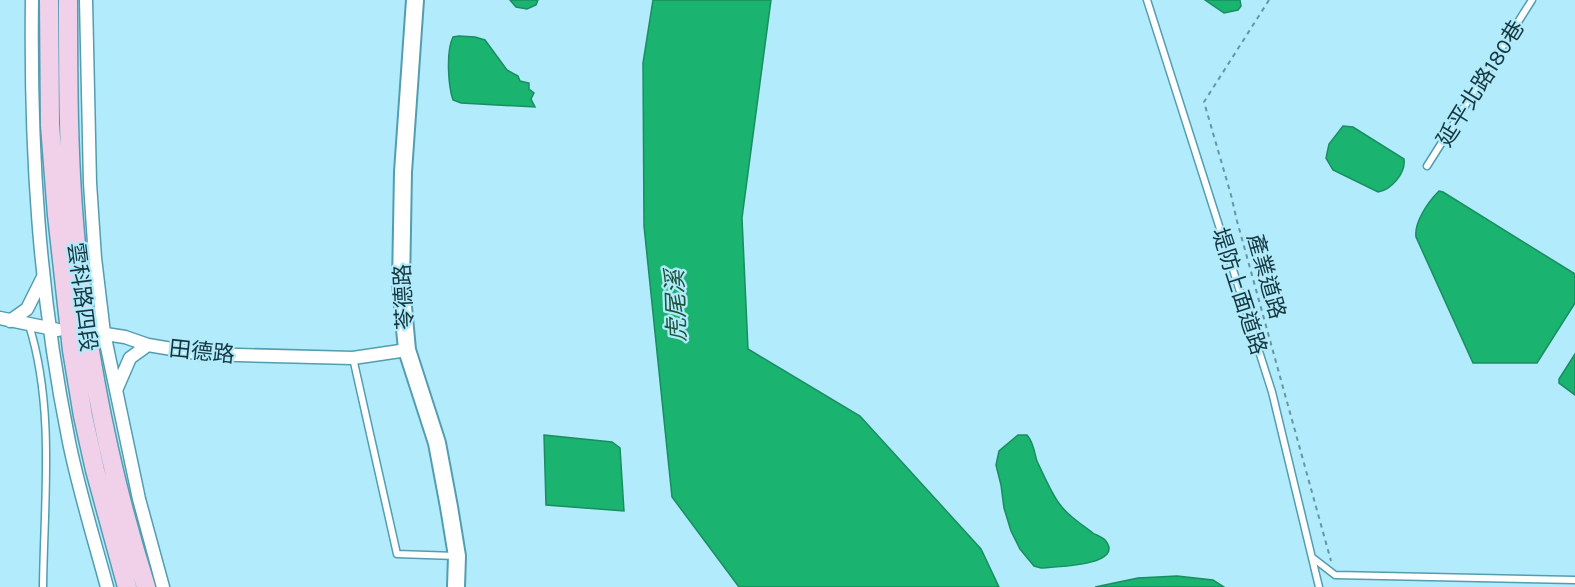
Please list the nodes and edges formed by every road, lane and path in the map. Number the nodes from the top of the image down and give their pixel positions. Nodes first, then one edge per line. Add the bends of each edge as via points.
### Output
1 (32, 0) edge
2 (49, 0) edge
3 (68, 0) edge
4 (86, 0) edge
5 (415, 0) edge
6 (1147, 0) edge
7 (1269, 0) edge
8 (1532, 0) edge
9 (40, 68) junction
10 (1427, 166) dead end
11 (43, 277) junction
12 (5, 319) edge
13 (29, 324) junction
14 (51, 328) junction
15 (87, 333) junction
16 (148, 345) junction
17 (407, 350) junction
18 (353, 358) junction
19 (117, 388) junction
20 (457, 556) junction
21 (1313, 558) junction
22 (1335, 575) junction
23 (1575, 580) edge
24 (43, 587) edge
25 (107, 587) edge
26 (127, 587) edge
27 (146, 587) edge
28 (163, 587) edge
29 (456, 587) edge
30 (1318, 587) edge

1 - 9 street, 雲科路四段
2 - 9 main road, 雲科路四段
3 - 15 main road, 雲科路四段 via 71,180
4 - 15 street, 雲科路四段 via 95,258
5 - 17 street, 苓德路 via 402,183 401,285
6 - 21 lane, 堤防上面道路 via 1272,392
7 - 22 path, 產業道路 via 1204,102
8 - 10 lane, 延平北路180巷
9 - 11 street, 雲科路四段 via 34,170
9 - 15 main road, 雲科路四段 via 50,125 57,214
11 - 12 street via 27,309
11 - 14 street, 雲科路四段
12 - 13 street, 田德路
13 - 14 street, 田德路
13 - 24 lane via 38,352 46,428
14 - 15 street, 田德路
14 - 25 street, 雲科路四段 via 70,442
15 - 16 street, 田德路 via 125,337
15 - 19 street, 雲科路四段
15 - 26 main road, 雲科路四段 via 83,416
15 - 27 main road, 雲科路四段 via 111,458
16 - 18 street, 田德路 via 202,354
16 - 19 street via 130,358
17 - 18 street, 田德路
17 - 20 street, 苓德路 via 437,443
18 - 20 lane via 397,554
19 - 28 street, 雲科路四段 via 139,499
20 - 29 street, 苓德路
21 - 22 lane
21 - 30 lane, 堤防上面道路
22 - 23 lane

